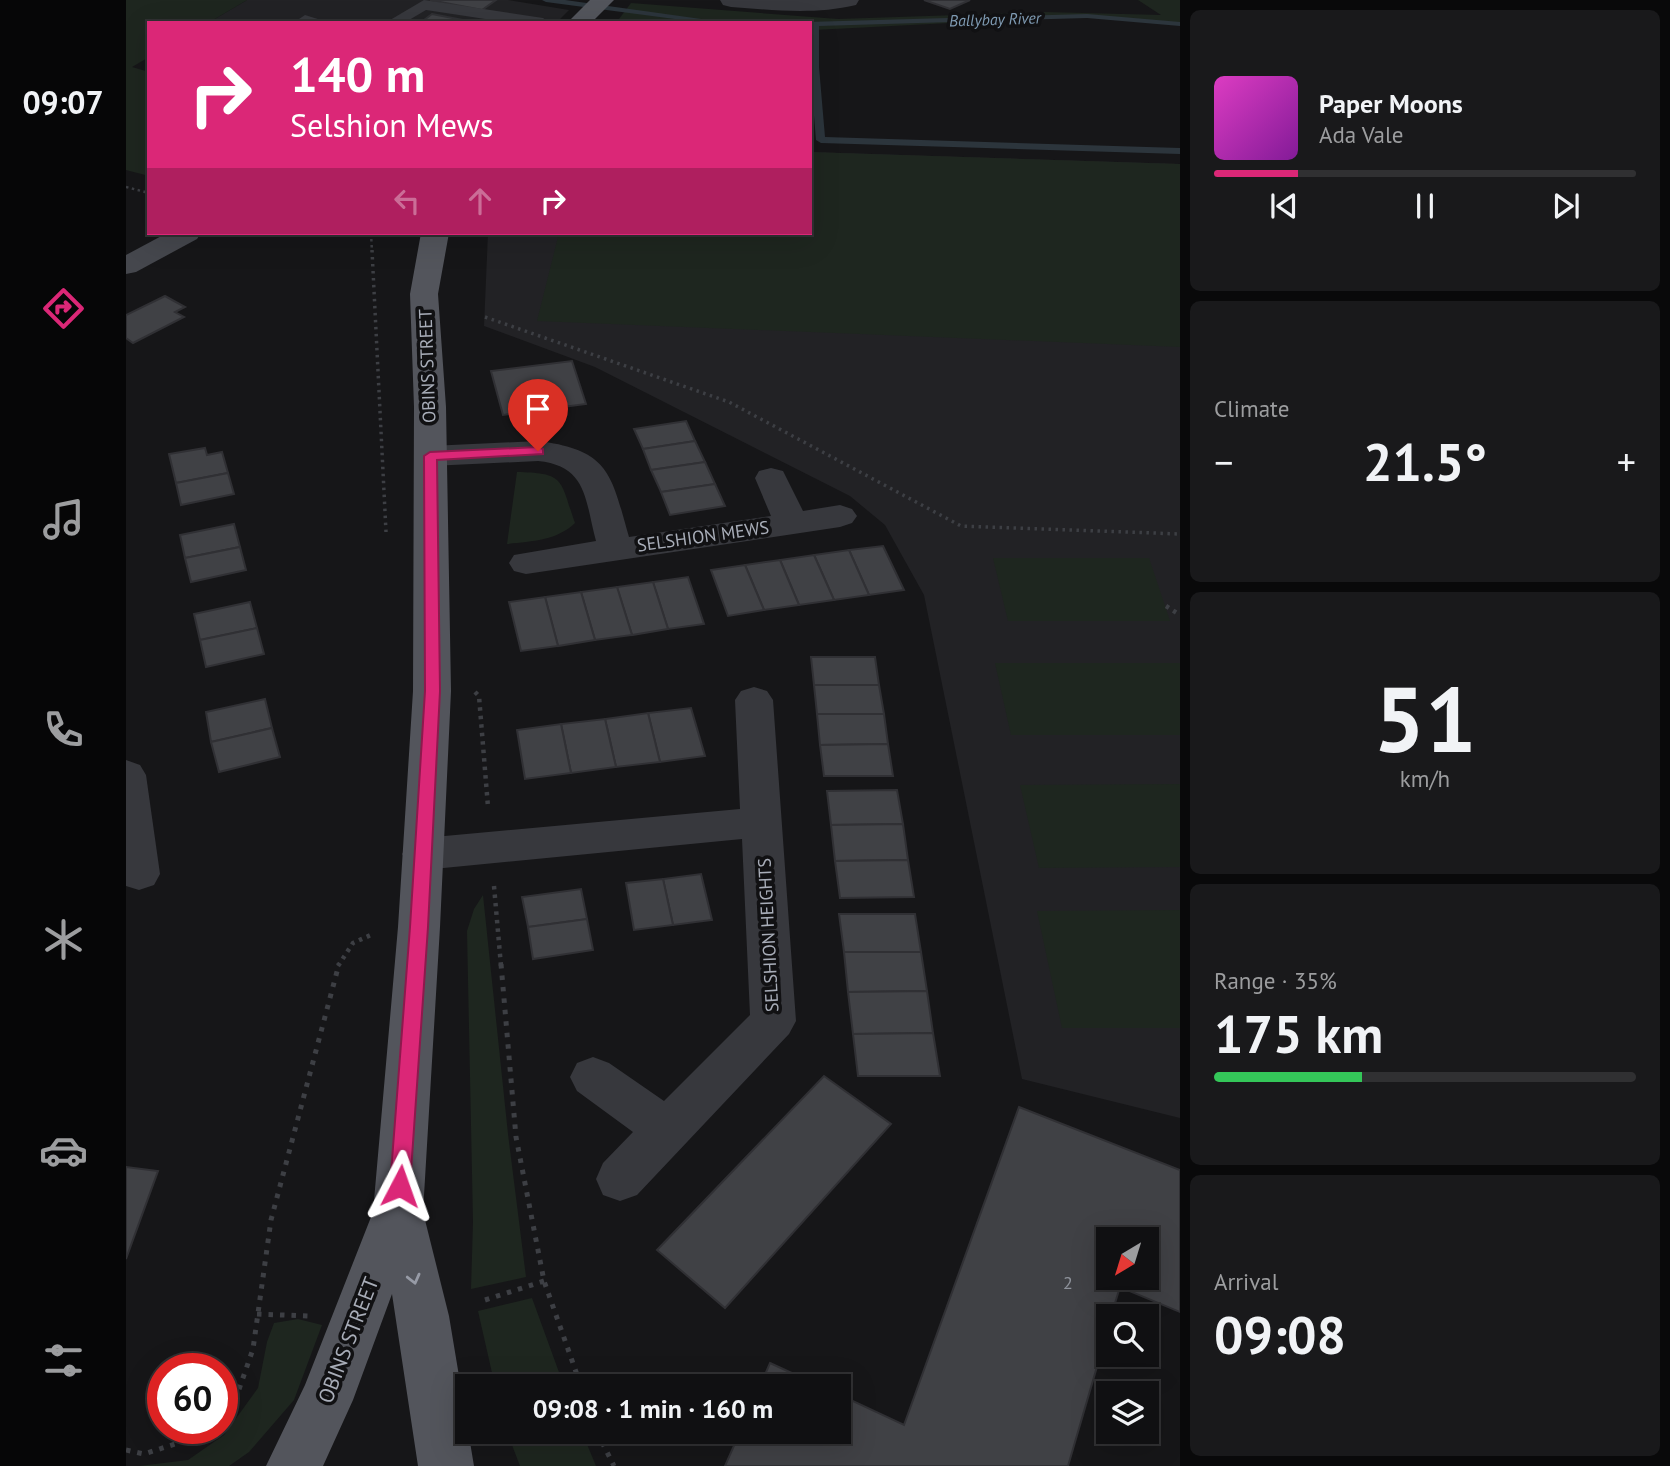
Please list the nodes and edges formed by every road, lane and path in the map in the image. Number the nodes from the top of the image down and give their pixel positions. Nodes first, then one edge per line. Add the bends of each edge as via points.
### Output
1 (603, 0) edge
2 (731, 0) edge
3 (848, 0) edge
4 (396, 21) edge
5 (530, 21) edge
6 (581, 21) edge
7 (126, 187) edge
8 (147, 192) edge
9 (183, 235) edge
10 (370, 235) edge
11 (435, 235) edge
12 (126, 266) edge
13 (485, 317) dead end
14 (430, 456) junction
15 (771, 478) dead end
16 (840, 516) dead end
17 (792, 524) junction
18 (1180, 534) edge
19 (615, 549) junction
20 (526, 563) dead end
21 (431, 566) junction
22 (1166, 606) dead end
23 (1180, 615) edge
24 (432, 655) junction
25 (754, 700) dead end
26 (126, 775) edge
27 (761, 822) junction
28 (491, 849) junction
29 (424, 854) junction
30 (139, 874) dead end
31 (419, 927) junction
32 (593, 1077) dead end
33 (666, 1129) junction
34 (620, 1179) dead end
35 (398, 1212) junction
36 (544, 1281) junction
37 (485, 1300) dead end
38 (257, 1314) junction
39 (311, 1316) dead end
40 (577, 1374) edge
41 (238, 1394) edge
42 (175, 1444) edge
43 (603, 1444) edge
44 (126, 1450) edge
45 (294, 1466) edge
46 (446, 1466) edge
47 (614, 1466) edge

1 - 6 main road
2 - 3 street via 808,6
4 - 5 lane via 424,5
7 - 8 path
9 - 12 street
10 - 21 path via 386,534
11 - 14 main road, OBINS STREET via 424,294
13 - 18 path via 729,402 961,526
14 - 19 street, SELSHION MEWS via 564,454 586,467 597,482
14 - 21 main road, OBINS STREET
15 - 17 street, SELSHION MEWS
16 - 17 street, SELSHION MEWS
17 - 19 street, SELSHION MEWS
19 - 20 street, SELSHION MEWS
21 - 24 main road, OBINS STREET
22 - 23 path
24 - 28 path via 479,696
24 - 29 main road, OBINS STREET
25 - 27 street, SELSHION HEIGHTS
26 - 30 street
27 - 28 street
27 - 33 street, SELSHION HEIGHTS via 773,1021
28 - 29 street
28 - 36 path via 516,1137
29 - 31 main road, OBINS STREET
31 - 35 main road, OBINS STREET
31 - 38 path via 356,939 335,973 271,1223
32 - 33 street
33 - 34 street, SELSHION HEIGHTS
35 - 45 main road, OBINS STREET via 326,1400
35 -> 46 main road, OBINS STREET via 423,1316
36 - 37 path
36 - 40 path
38 - 39 path
38 - 41 path via 251,1364
42 - 44 path via 144,1454
43 - 47 path

